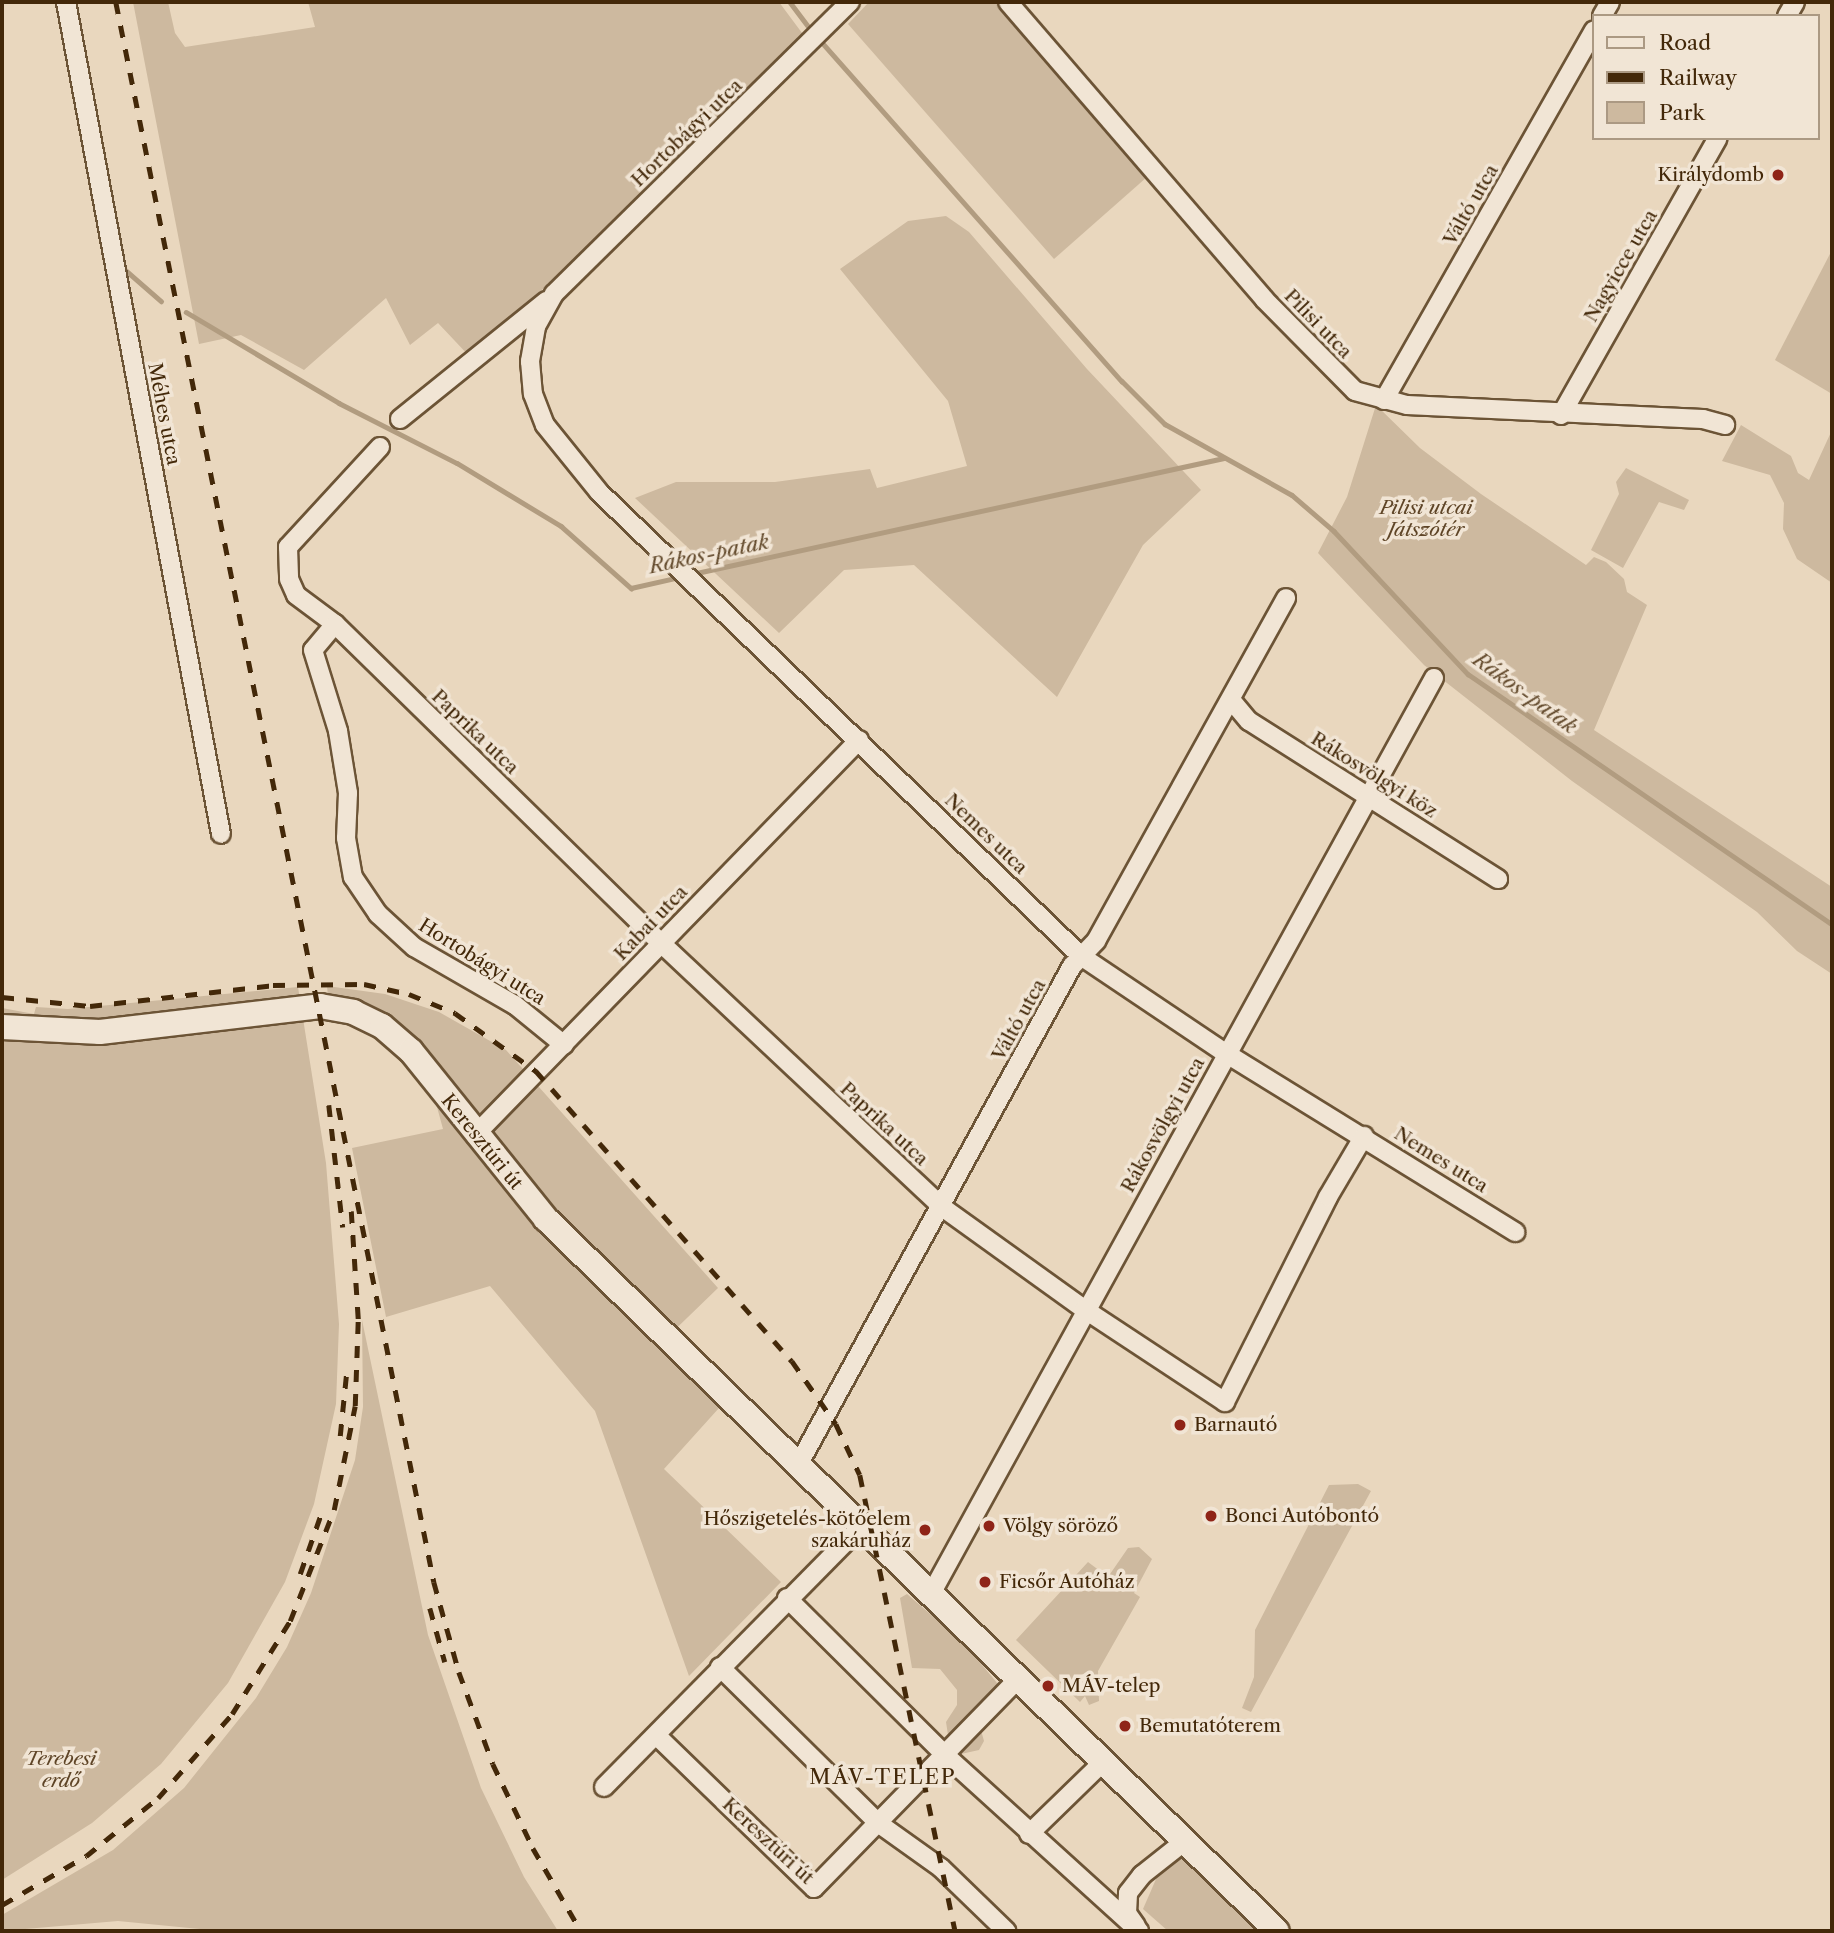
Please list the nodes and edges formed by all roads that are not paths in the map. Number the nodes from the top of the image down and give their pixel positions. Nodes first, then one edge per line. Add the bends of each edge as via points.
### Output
1 (66, 2) edge
2 (850, 2) edge
3 (1008, 2) edge
4 (1592, 34) edge
5 (1717, 140) edge
6 (554, 294) junction
7 (530, 361) joint
8 (1384, 400) junction
9 (1561, 415) junction
10 (400, 419) dead end
11 (1725, 425) dead end
12 (380, 447) dead end
13 (1286, 598) dead end
14 (335, 624) junction
15 (1434, 678) dead end
16 (1232, 701) junction
17 (859, 740) junction
18 (1367, 796) junction
19 (221, 834) dead end
20 (1498, 879) dead end
21 (661, 943) junction
22 (1081, 956) junction
23 (2, 1027) edge
24 (564, 1045) junction
25 (1227, 1055) junction
26 (475, 1135) junction
27 (1364, 1136) junction
28 (942, 1207) junction
29 (1515, 1232) dead end
30 (1084, 1309) junction
31 (797, 1467) junction
32 (860, 1527) junction
33 (931, 1594) junction
34 (788, 1598) junction
35 (720, 1667) junction
36 (1017, 1681) junction
37 (656, 1735) junction
38 (945, 1755) junction
39 (1102, 1763) junction
40 (604, 1787) dead end
41 (878, 1823) junction
42 (1029, 1834) junction
43 (1185, 1841) junction
44 (1006, 1931) edge
45 (1140, 1931) edge
46 (1277, 1931) edge

1 - 19 street, Méhes utca
2 - 6 street, Hortobágyi utca
3 - 8 street, Pilisi utca via 1264,299 1355,391
4 - 8 street, Váltó utca
5 - 9 street, Nagyicce utca
6 - 7 street, Hortobágyi utca via 536,327
6 - 10 street, Hortobágyi utca
7 - 17 street, Nemes utca via 533,394 545,425 599,492
8 - 9 street, Pilisi utca
9 - 11 street, Pilisi utca via 1703,419
12 - 14 street via 288,547 289,579 296,595
13 - 16 street, Váltó utca
14 - 21 street, Paprika utca
14 - 24 street, Hortobágyi utca via 313,650 338,731 354,877 378,914 414,947 515,1006
15 - 18 street, Rákosvölgyi utca
16 - 18 street, Rákosvölgyi köz via 1249,721
16 - 22 street, Váltó utca via 1096,941
17 - 21 street, Kabai utca
17 - 22 street, Nemes utca
18 - 20 street, Rákosvölgyi köz
18 - 25 street, Rákosvölgyi utca
21 - 24 street, Kabai utca
21 - 28 street, Paprika utca
22 - 25 street, Nemes utca
22 - 28 street, Váltó utca
23 - 26 main road, Keresztúri út via 100,1032 298,1006 336,1007 369,1018 398,1039
24 - 26 street, Kabai utca
25 - 27 street, Nemes utca
25 - 30 street, Rákosvölgyi utca
26 - 31 main road, Keresztúri út via 546,1219
27 - 29 street, Nemes utca
27 - 30 street, Paprika utca via 1224,1402
28 - 30 street, Paprika utca
28 - 31 street, Váltó utca
30 - 33 street, Rákosvölgyi utca
31 - 32 main road, Keresztúri út
32 - 33 main road, Keresztúri út
32 - 34 street
33 - 36 main road, Keresztúri út
34 - 35 street
34 - 38 street
35 - 37 street
35 - 41 street
36 - 38 street, Keresztúri út
36 - 39 main road, Keresztúri út
37 - 40 street
37 - 41 street, Keresztúri út via 814,1888
38 - 41 street, Keresztúri út
38 - 42 street
39 - 42 street
39 - 43 main road, Keresztúri út
41 - 44 street via 941,1868
42 - 45 street
43 - 45 street via 1142,1874 1128,1893 1127,1913
43 - 46 main road, Keresztúri út

